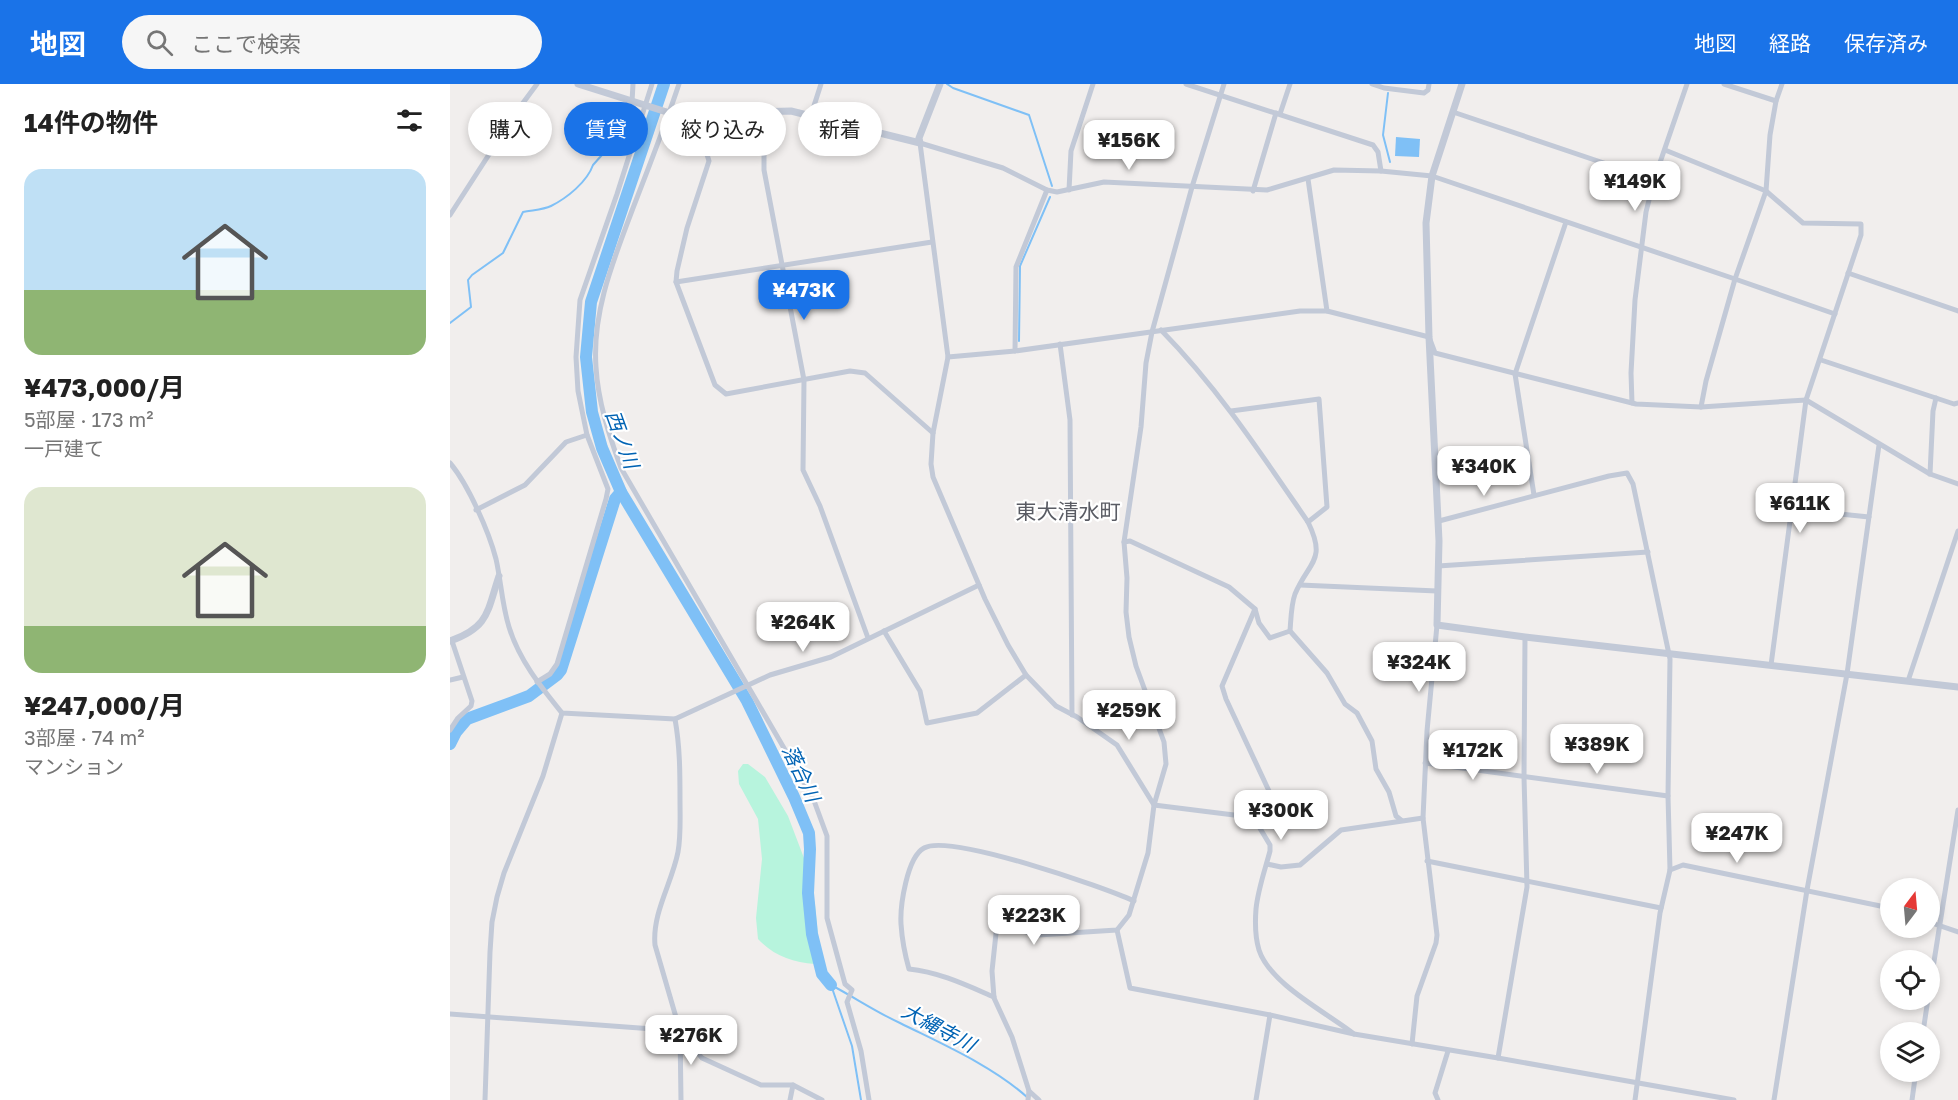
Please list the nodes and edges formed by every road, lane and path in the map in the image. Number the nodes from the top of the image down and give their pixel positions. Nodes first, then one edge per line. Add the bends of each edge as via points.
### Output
1 (537, 84) edge
2 (578, 84) edge
3 (633, 84) edge
4 (652, 84) edge
5 (679, 84) edge
6 (821, 84) edge
7 (940, 84) edge
8 (1093, 84) edge
9 (1186, 84) edge
10 (1224, 84) edge
11 (1290, 84) edge
12 (1372, 84) edge
13 (1429, 84) edge
14 (1462, 84) edge
15 (1687, 84) edge
16 (1724, 84) edge
17 (1782, 84) edge
18 (1220, 95) junction
19 (1776, 101) junction
20 (632, 102) joint
21 (648, 102) edge
22 (672, 102) edge
23 (815, 102) edge
24 (1453, 112) junction
25 (1278, 114) junction
26 (660, 134) edge
27 (882, 134) edge
28 (920, 143) junction
29 (1665, 150) junction
30 (630, 156) edge
31 (707, 156) edge
32 (764, 156) edge
33 (1381, 171) junction
34 (1432, 176) junction
35 (1308, 178) junction
36 (1654, 180) junction
37 (1192, 187) junction
38 (1047, 190) junction
39 (1069, 190) junction
40 (1253, 191) junction
41 (1766, 191) junction
42 (450, 216) edge
43 (1566, 222) junction
44 (932, 242) junction
45 (1643, 249) junction
46 (782, 266) junction
47 (1848, 273) junction
48 (1736, 279) junction
49 (676, 282) junction
50 (1327, 311) junction
51 (1958, 312) edge
52 (1835, 314) junction
53 (1161, 330) junction
54 (1152, 332) junction
55 (1429, 337) junction
56 (1060, 344) junction
57 (1015, 351) junction
58 (948, 357) junction
59 (1821, 360) junction
60 (1515, 374) junction
61 (804, 380) junction
62 (1936, 398) junction
63 (1806, 400) junction
64 (1632, 403) junction
65 (1958, 403) edge
66 (1701, 407) junction
67 (1231, 411) junction
68 (933, 434) junction
69 (587, 435) junction
70 (1879, 445) junction
71 (450, 463) edge
72 (1930, 474) junction
73 (1958, 484) edge
74 (1534, 495) junction
75 (1792, 509) junction
76 (476, 510) junction
77 (1869, 517) junction
78 (1439, 521) junction
79 (1308, 522) junction
80 (1958, 531) edge
81 (1124, 542) junction
82 (1648, 552) junction
83 (1438, 566) junction
84 (499, 576) junction
85 (979, 585) junction
86 (1300, 585) junction
87 (1437, 591) junction
88 (1255, 609) junction
89 (1437, 624) junction
90 (884, 631) junction
91 (1290, 631) junction
92 (1525, 637) junction
93 (868, 638) junction
94 (451, 641) edge
95 (1669, 654) junction
96 (1771, 665) junction
97 (1847, 674) junction
98 (1026, 675) junction
99 (463, 677) junction
100 (450, 680) edge
101 (1908, 681) junction
102 (540, 686) junction
103 (748, 686) junction
104 (1958, 687) edge
105 (562, 713) junction
106 (1072, 715) junction
107 (675, 719) junction
108 (450, 730) edge
109 (1425, 763) junction
110 (1524, 777) junction
111 (1668, 796) junction
112 (1154, 805) junction
113 (1958, 810) edge
114 (1423, 818) junction
115 (1401, 820) junction
116 (1259, 826) junction
117 (1427, 861) junction
118 (1267, 864) junction
119 (1671, 870) junction
120 (1527, 880) junction
121 (1807, 890) junction
122 (1134, 901) junction
123 (1880, 906) edge
124 (1662, 908) junction
125 (1940, 926) joint
126 (1117, 930) junction
127 (1958, 932) edge
128 (994, 997) junction
129 (450, 1014) edge
130 (1270, 1015) junction
131 (487, 1017) junction
132 (680, 1031) junction
133 (1354, 1034) junction
134 (1412, 1044) junction
135 (1448, 1051) junction
136 (1498, 1058) junction
137 (1914, 1082) edge
138 (1638, 1083) junction
139 (793, 1085) junction
140 (1029, 1095) edge
141 (1435, 1099) edge
142 (485, 1100) edge
143 (681, 1100) edge
144 (790, 1100) edge
145 (822, 1100) edge
146 (869, 1100) edge
147 (1039, 1100) edge
148 (1256, 1100) edge
149 (1635, 1100) edge
150 (1734, 1100) edge
151 (1774, 1100) edge
152 (1912, 1100) edge

1 - 42 street
2 - 20 street
3 - 20 street
4 - 21 street
5 - 22 street
6 - 23 street
7 - 28 street
8 - 39 street via 1071,150
9 - 18 street
10 - 18 street
11 - 25 street
12 - 13 street via 1424,93
14 - 24 street
15 - 29 street
16 - 19 street
17 - 19 street
18 - 25 street
18 - 37 street
19 - 41 street
24 - 34 street
24 - 36 street
25 - 33 street via 1373,145
25 - 40 street
26 - 103 street via 606,280 595,344 596,368 606,426 621,468
27 - 28 street
28 - 38 street via 1003,168
28 - 44 street
29 - 36 street
29 - 41 street
30 - 69 street via 580,300 576,372
31 - 49 street
32 - 46 street
33 - 34 street
33 - 35 street via 1334,170
34 - 43 street
34 - 55 street via 1426,223
35 - 40 street
35 - 50 street
36 - 45 street
37 - 39 street via 1104,182
37 - 40 street
37 - 54 street
38 - 39 street
38 - 57 street via 1016,267
41 - 47 street via 1803,223 1861,224
41 - 48 street
43 - 45 street
43 - 60 street
44 - 46 street
44 - 58 street
45 - 48 street
45 - 64 street via 1635,300
46 - 49 street
46 - 61 street
47 - 51 street
47 - 52 street
48 - 52 street
48 - 66 street
49 - 61 street via 715,385 726,394
50 - 53 street via 1300,311
50 - 55 street
52 - 59 street
53 - 54 street
53 - 67 street
54 - 56 street
54 - 81 street
55 - 60 street via 1435,353
55 - 78 street
56 - 57 street
56 - 106 street via 1070,420
57 - 58 street
58 - 68 street
59 - 62 street
59 - 63 street
60 - 64 street
60 - 74 street
61 - 68 street via 850,371 865,374
61 - 93 street via 803,470
62 - 65 street
62 - 72 street
63 - 66 street
63 - 70 street
63 - 75 street
64 - 66 street
67 - 79 street
67 - 79 street via 1318,399 1327,507
68 - 85 street via 933,477
69 - 76 street via 566,442 525,485
69 - 102 street via 608,489 557,664
70 - 72 street
70 - 77 street
71 - 76 street
72 - 73 street
74 - 78 street
74 - 82 street via 1627,473
75 - 77 street
75 - 96 street
76 - 84 street via 496,558
77 - 97 street
78 - 83 street
79 - 86 street via 1317,551
80 - 101 street
81 - 88 street via 1130,541 1229,587
81 - 112 street via 1129,637 1167,754
82 - 83 street
82 - 95 street
83 - 87 street
84 - 94 street via 478,627
84 - 102 street via 509,627
85 - 90 street
85 - 98 street
86 - 87 street
86 - 91 street
87 - 89 street
88 - 91 street via 1270,638
88 - 116 street via 1222,686 1269,791
89 - 92 street
89 - 109 street
90 - 93 street
90 - 98 street via 920,691 927,723 977,713
91 - 115 street via 1327,673 1344,704 1357,713 1372,741 1376,769
92 - 95 street
92 - 110 street
93 - 103 street via 831,657 770,675
94 - 99 street
95 - 96 street
95 - 111 street
96 - 97 street
97 - 101 street
97 - 121 street
98 - 106 street via 1056,706
99 - 100 street
99 - 108 street via 471,706
101 - 104 street
102 - 105 street
103 - 107 street
103 - 146 street via 813,798 827,836 827,918 845,984 852,990 847,999
105 - 107 street
105 - 131 street via 543,776 497,897
106 - 112 street via 1120,748
107 - 132 street via 680,749 681,837 654,934
109 - 110 street
109 - 114 street
110 - 111 street
110 - 120 street
111 - 119 street
112 - 116 street via 1242,816 1255,820
112 - 122 street via 1148,853
113 - 125 street
114 - 115 street
114 - 117 street
115 - 118 street via 1341,830 1300,865
116 - 118 street via 1270,845
117 - 120 street
117 - 134 street via 1437,935 1417,996
118 - 133 street via 1256,918 1258,949 1263,960 1274,974
119 - 121 street via 1683,865
119 - 124 street
120 - 124 street
120 - 136 street
121 - 123 street
121 - 151 street
122 - 126 street
122 - 128 street via 1083,880 989,854 946,844 926,846 912,863 903,895 901,924 909,969 955,980
124 - 138 street
125 - 127 street
126 - 128 street via 1038,935 997,924 992,971
126 - 130 street via 1130,988
128 - 140 street via 1012,1037
129 - 131 street
130 - 133 street
130 - 148 street
131 - 132 street
131 - 142 street
132 - 139 street via 702,1058 762,1085
132 - 143 street
133 - 134 street
134 - 135 street
135 - 136 street
135 - 141 street
136 - 138 street
137 - 152 street
138 - 149 street
138 - 150 street
139 - 144 street
139 - 145 street
140 - 147 street

